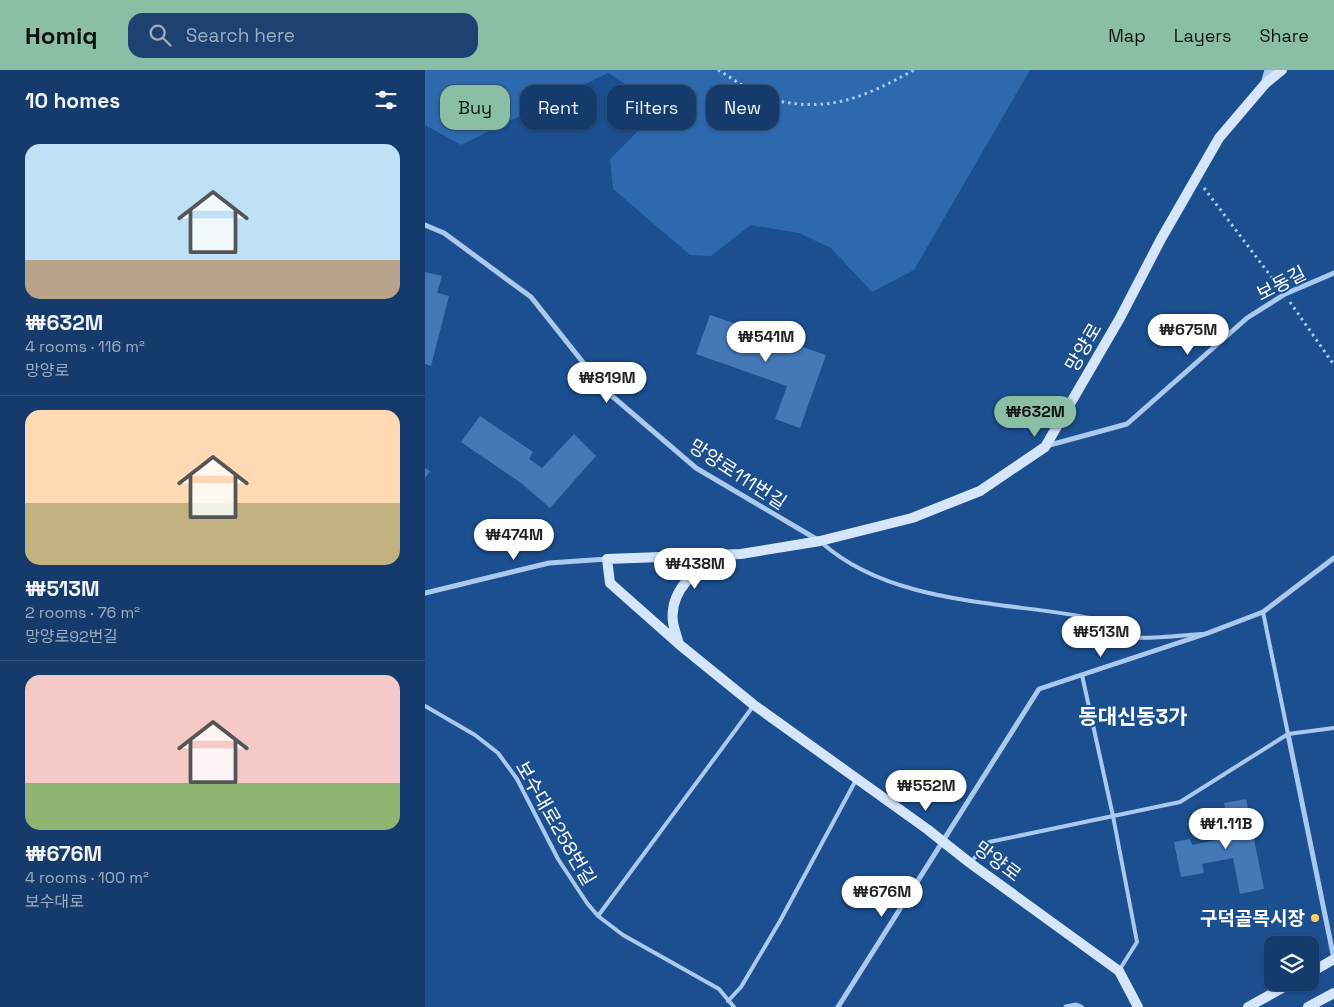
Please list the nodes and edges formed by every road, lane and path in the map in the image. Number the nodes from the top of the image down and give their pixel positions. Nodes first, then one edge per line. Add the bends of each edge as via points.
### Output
1 (718, 70) edge
2 (914, 70) edge
3 (1269, 70) edge
4 (1282, 70) edge
5 (1265, 84) junction
6 (1196, 178) junction
7 (425, 224) edge
8 (1334, 274) edge
9 (1285, 294) junction
10 (1334, 365) edge
11 (1045, 447) junction
12 (821, 541) junction
13 (741, 554) junction
14 (1334, 558) edge
15 (607, 559) junction
16 (425, 592) edge
17 (1263, 612) junction
18 (1208, 634) junction
19 (680, 645) junction
20 (1082, 675) junction
21 (754, 705) junction
22 (425, 706) edge
23 (1334, 728) edge
24 (1288, 734) junction
25 (857, 778) junction
26 (1113, 816) junction
27 (942, 840) junction
28 (970, 863) junction
29 (599, 916) junction
30 (1334, 959) edge
31 (1319, 968) edge
32 (1119, 971) junction
33 (1277, 991) edge
34 (1334, 993) edge
35 (729, 1001) junction
36 (734, 1007) edge
37 (838, 1007) edge
38 (1066, 1007) edge
39 (1081, 1007) edge
40 (1138, 1007) edge
41 (1248, 1007) edge
42 (1308, 1007) edge

1 - 2 path via 767,98 804,105 843,102 874,92
3 - 5 street
4 - 5 main road, 망양로
5 - 6 main road, 망양로 via 1219,138
6 - 9 path
6 - 11 main road, 망양로
7 - 12 street, 망양로111번길 via 444,233 531,297 605,390 695,468
8 - 9 street, 보동길
9 - 10 path
9 - 11 street, 보동길 via 1247,318 1127,424
11 - 12 main road, 망양로 via 980,491 912,518
12 - 13 main road, 망양로
12 - 18 lane via 840,559 885,579 946,598 1098,620 1129,637
13 - 15 main road, 망양로
13 - 19 main road, 망양로 via 709,563 685,583 673,616
14 - 17 street
15 - 16 street via 549,563
15 - 19 main road, 망양로 via 610,583
17 - 18 street
17 - 24 lane
18 - 20 street
19 - 21 main road, 망양로
20 - 26 lane
20 - 27 street via 1039,689
21 - 25 main road, 망양로
21 - 29 lane
22 - 29 lane, 보수대로258번길 via 475,735 498,754 517,779 558,859
23 - 24 lane
24 - 26 lane via 1180,802
24 - 30 street
25 - 27 main road, 망양로
25 - 35 lane via 780,921 741,987
26 - 28 lane via 989,842
26 - 32 lane via 1137,942
27 - 28 main road, 망양로
27 - 37 street
28 - 32 main road, 망양로
29 - 35 lane, 보수대로258번길 via 623,935 719,989
30 - 31 main road
32 - 40 main road, 망양로
33 - 41 main road
34 - 42 main road
35 - 36 lane, 보수대로258번길
38 - 39 street via 1076,1004

